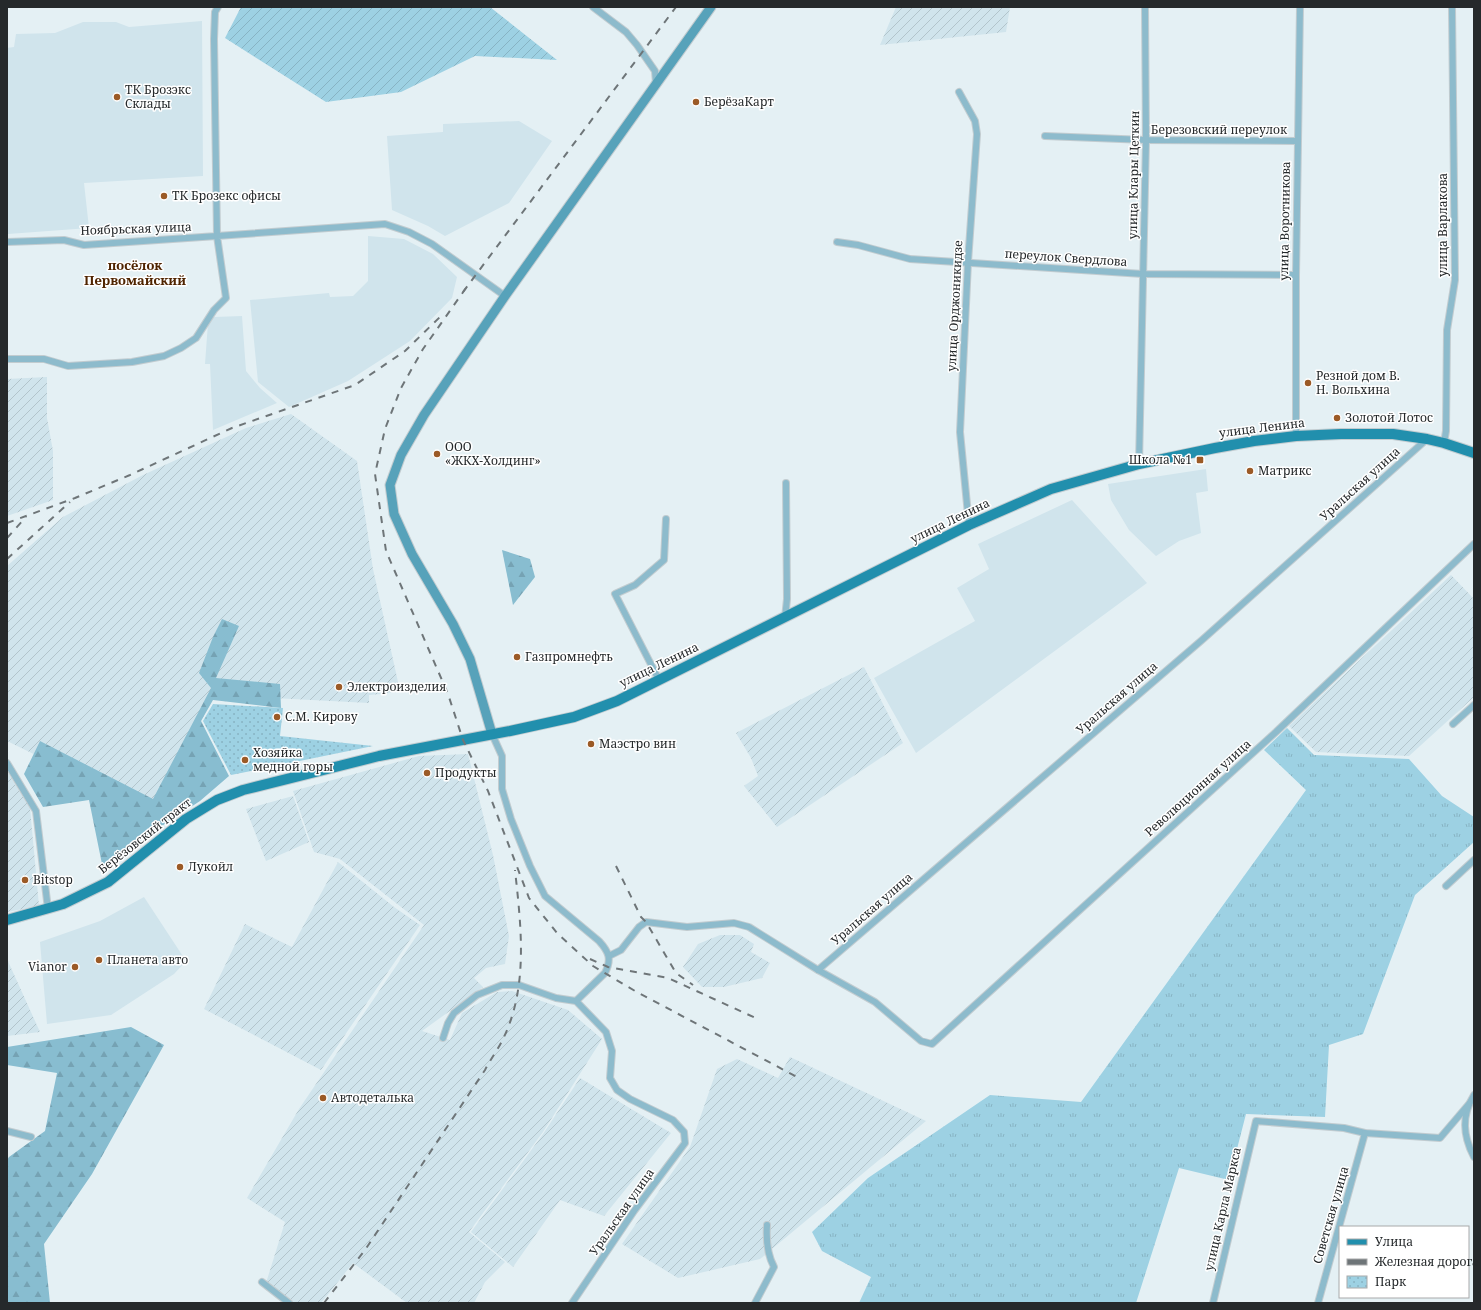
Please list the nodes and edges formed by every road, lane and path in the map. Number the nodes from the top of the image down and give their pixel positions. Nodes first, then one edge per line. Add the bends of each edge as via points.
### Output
1 (218, 7) edge
2 (593, 7) edge
3 (711, 7) edge
4 (1145, 7) edge
5 (1300, 7) edge
6 (1452, 7) edge
7 (656, 83) junction
8 (959, 92) dead end
9 (1045, 136) dead end
10 (1146, 140) junction
11 (1297, 141) junction
12 (217, 236) junction
13 (7, 242) edge
14 (837, 242) dead end
15 (968, 262) junction
16 (1143, 274) junction
17 (1296, 275) junction
18 (505, 296) junction
19 (7, 359) edge
20 (1296, 436) junction
21 (1427, 439) junction
22 (1444, 443) junction
23 (1474, 453) edge
24 (1140, 464) junction
25 (786, 483) dead end
26 (666, 519) dead end
27 (969, 525) junction
28 (1474, 544) edge
29 (785, 618) junction
30 (659, 680) junction
31 (1474, 705) edge
32 (1453, 724) dead end
33 (492, 734) junction
34 (463, 740) joint
35 (7, 764) edge
36 (1474, 860) edge
37 (1446, 886) dead end
38 (48, 909) junction
39 (7, 920) edge
40 (609, 956) junction
41 (818, 970) junction
42 (576, 1001) junction
43 (442, 1038) dead end
44 (1474, 1095) edge
45 (1469, 1104) junction
46 (7, 1131) edge
47 (1365, 1133) junction
48 (31, 1137) dead end
49 (1474, 1158) edge
50 (766, 1225) dead end
51 (1339, 1226) edge
52 (1339, 1227) edge
53 (262, 1282) dead end
54 (289, 1303) edge
55 (572, 1303) edge
56 (755, 1303) edge
57 (1213, 1303) edge
58 (1318, 1303) edge

1 - 12 street via 215,12 214,39
2 - 7 street via 626,32 637,45 655,71
3 - 7 street
4 - 10 street, улица Клары Цеткин
5 - 11 street, улица Воротникова
6 - 22 street, улица Варлакова via 1455,280 1447,330
7 - 18 street
8 - 15 street, улица Орджоникидзе via 975,121 977,134
9 - 10 street, Березовский переулок
10 - 11 street, Березовский переулок
10 - 16 street, улица Клары Цеткин
11 - 17 street, улица Воротникова
12 - 13 street, Ноябрьская улица via 84,245 64,240
12 - 18 street, Ноябрьская улица via 385,224 409,232 432,244
12 - 19 street via 226,298 214,310 196,338 182,348 164,356 68,366 44,359
14 - 15 street, переулок Свердлова via 910,259
15 - 16 street, переулок Свердлова
15 - 27 street, улица Орджоникидзе via 960,432
16 - 17 street, переулок Свердлова
16 - 24 street, улица Клары Цеткин
17 - 20 street, улица Воротникова
18 - 33 street via 424,415 401,455 390,485 394,514 412,554 453,624 470,659
20 - 21 main road, улица Ленина via 1393,434
20 - 24 main road, улица Ленина via 1215,448
21 - 22 main road, улица Ленина
21 - 41 street, Уральская улица via 1202,640
22 - 23 main road, улица Ленина
24 - 27 main road, улица Ленина via 1051,490
25 - 29 street
26 - 30 street via 664,560 635,585 615,594
27 - 29 main road, улица Ленина
28 - 41 street, Революционная улица via 1276,732 932,1044 921,1041 875,1002
29 - 30 main road, улица Ленина
30 - 33 main road, улица Ленина via 617,701 574,717
31 - 32 street
33 - 34 main road, улица Ленина
33 - 40 street via 502,756 502,789 511,819 545,896 599,940
34 - 38 main road, Берёзовский тракт via 379,756 243,790 217,800 186,819 108,882
35 - 38 street via 36,811
36 - 37 street
38 - 39 main road, Берёзовский тракт
40 - 41 street via 621,950 646,922 687,926 734,923 748,927
40 - 42 street via 605,973
42 - 43 street via 556,998 519,985 502,985 477,995 454,1013
42 - 55 street, Уральская улица via 606,1032 612,1051 610,1078 617,1090 673,1120 684,1132 685,1143 634,1211
44 - 45 street
45 - 47 street via 1440,1138
45 - 49 street via 1465,1114 1465,1128 1468,1145
46 - 48 street
47 - 51 street, Советская улица
47 - 57 street, улица Карла Маркса via 1344,1128 1256,1121
50 - 56 street via 766,1241 774,1267
52 - 58 street, Советская улица
53 - 54 street

